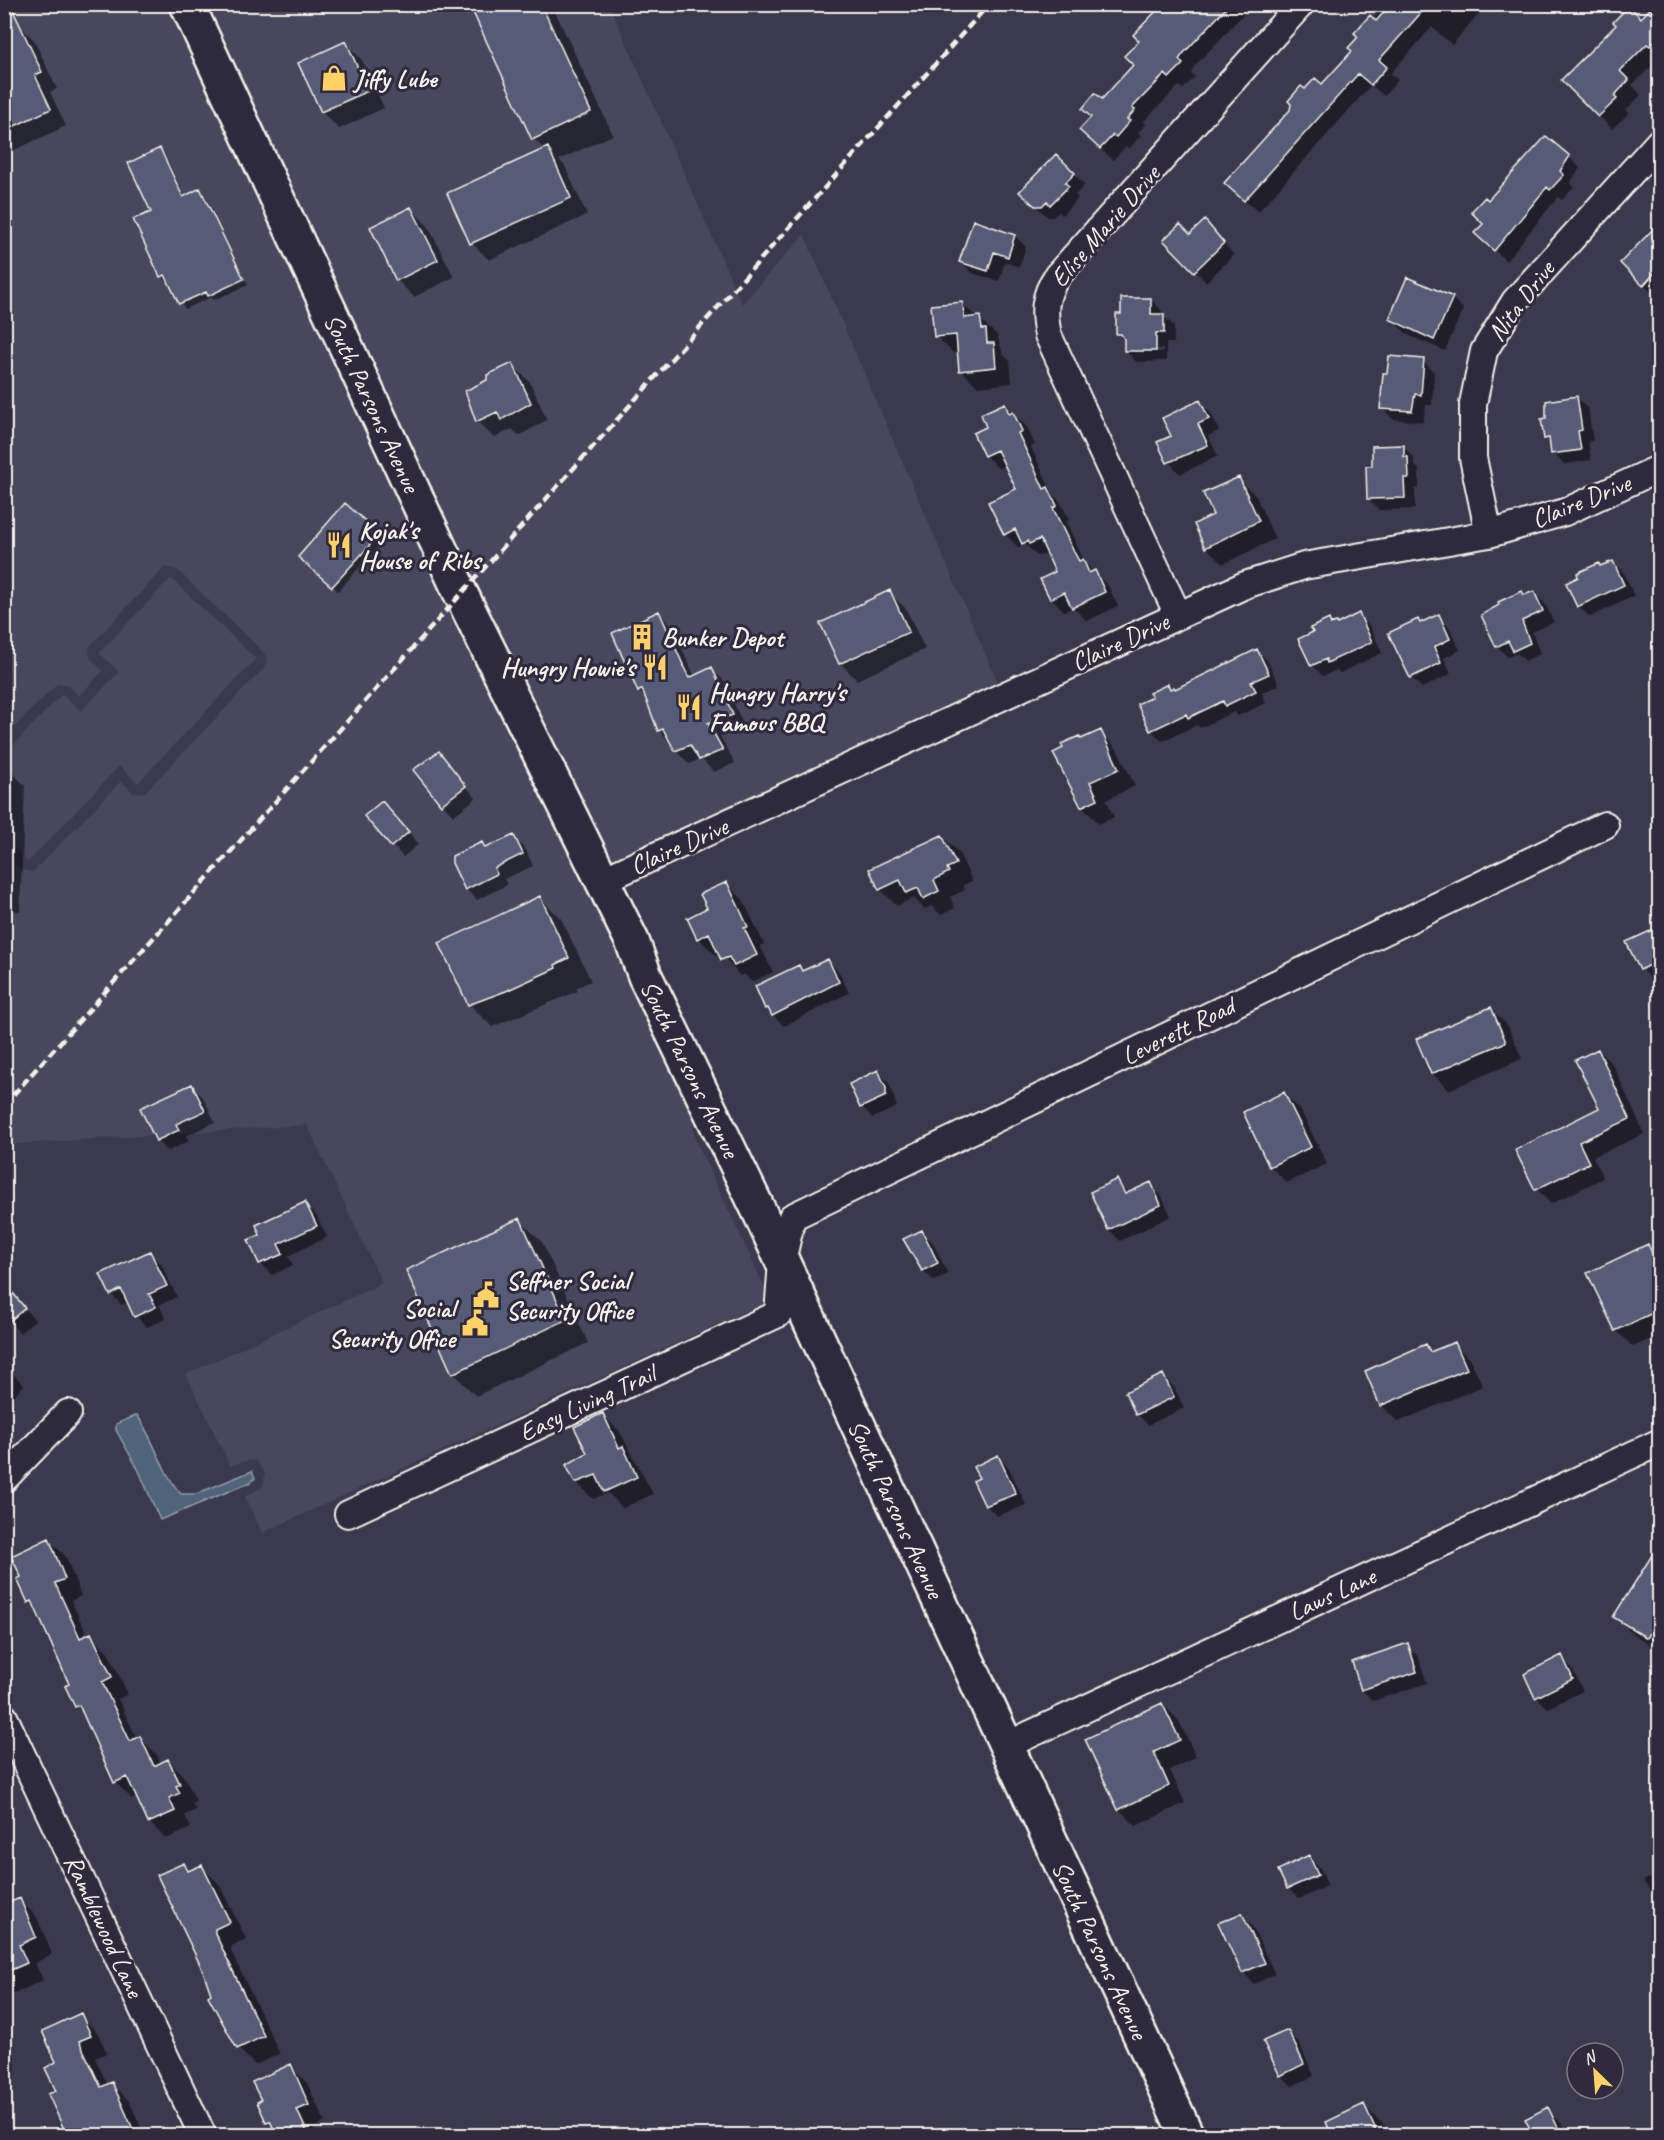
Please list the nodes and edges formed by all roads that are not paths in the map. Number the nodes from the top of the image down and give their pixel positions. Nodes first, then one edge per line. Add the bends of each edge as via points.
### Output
1 (187, 4) edge
2 (1301, 4) edge
3 (1659, 141) edge
4 (1659, 468) edge
5 (1489, 534) junction
6 (1178, 615) junction
7 (1605, 825) dead end
8 (601, 881) junction
9 (782, 1262) junction
10 (68, 1413) dead end
11 (1659, 1442) edge
12 (4, 1479) edge
13 (348, 1514) dead end
14 (4, 1717) edge
15 (1005, 1746) junction
16 (202, 2136) edge
17 (1187, 2136) edge

1 - 8 main road, South Parsons Avenue via 460,592
2 - 6 street, Elise Marie Drive via 1047,290 1044,306 1048,335
3 - 5 street, Nita Drive via 1515,301 1484,351 1473,404 1473,458
4 - 5 street, Claire Drive via 1565,512
5 - 6 street, Claire Drive via 1304,566 1245,585
6 - 8 street, Claire Drive
7 - 9 street, Leverett Road via 792,1217
8 - 9 main road, South Parsons Avenue
9 - 13 street, Easy Living Trail via 778,1314
9 - 15 main road, South Parsons Avenue
10 - 12 street
11 - 15 street, Laws Lane
14 - 16 street, Ramblewood Lane
15 - 17 main road, South Parsons Avenue

